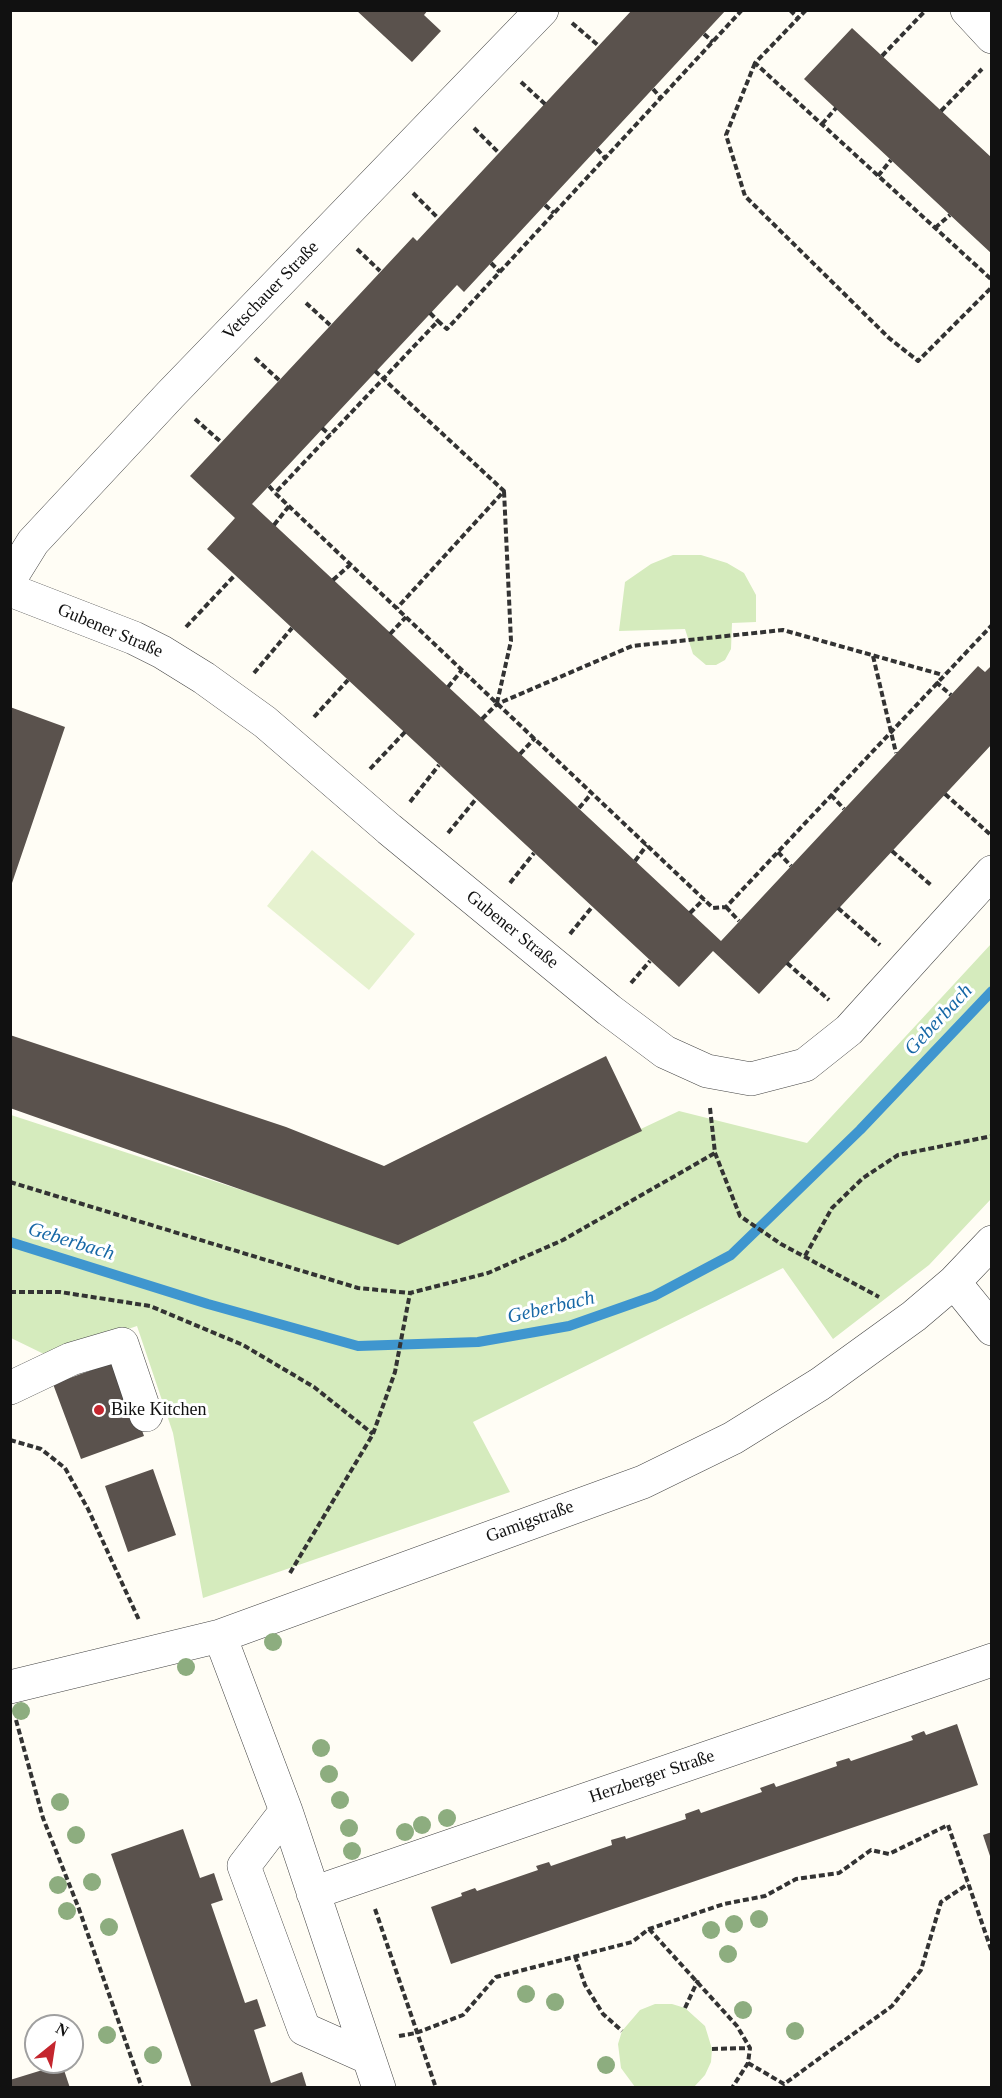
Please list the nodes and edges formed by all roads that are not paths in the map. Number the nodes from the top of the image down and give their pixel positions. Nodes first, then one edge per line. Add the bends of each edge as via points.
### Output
1 (967, 10) edge
2 (554, 14) edge
3 (988, 52) edge
4 (10, 579) edge
5 (10, 590) edge
6 (992, 872) edge
7 (992, 1242) edge
8 (954, 1282) junction
9 (992, 1329) edge
10 (10, 1388) edge
11 (146, 1415) dead end
12 (220, 1636) junction
13 (992, 1660) edge
14 (12, 1699) edge
15 (286, 1811) junction
16 (313, 1893) junction
17 (370, 2063) edge

1 - 3 street
2 - 4 street, Vetschauer Straße via 170,395 33,542
5 - 6 street, Gubener Straße via 162,652 233,699 665,1052 707,1071 751,1079 805,1065 855,1023
7 - 8 street, Gamigstraße
8 - 9 street
8 - 12 street, Gamigstraße via 820,1384 752,1426 643,1482
10 - 11 street via 71,1359 122,1344
12 - 14 street, Gamigstraße
12 - 15 street
13 - 16 street, Herzberger Straße
15 - 16 street
15 - 17 street via 244,1866 304,2029
16 - 17 street

